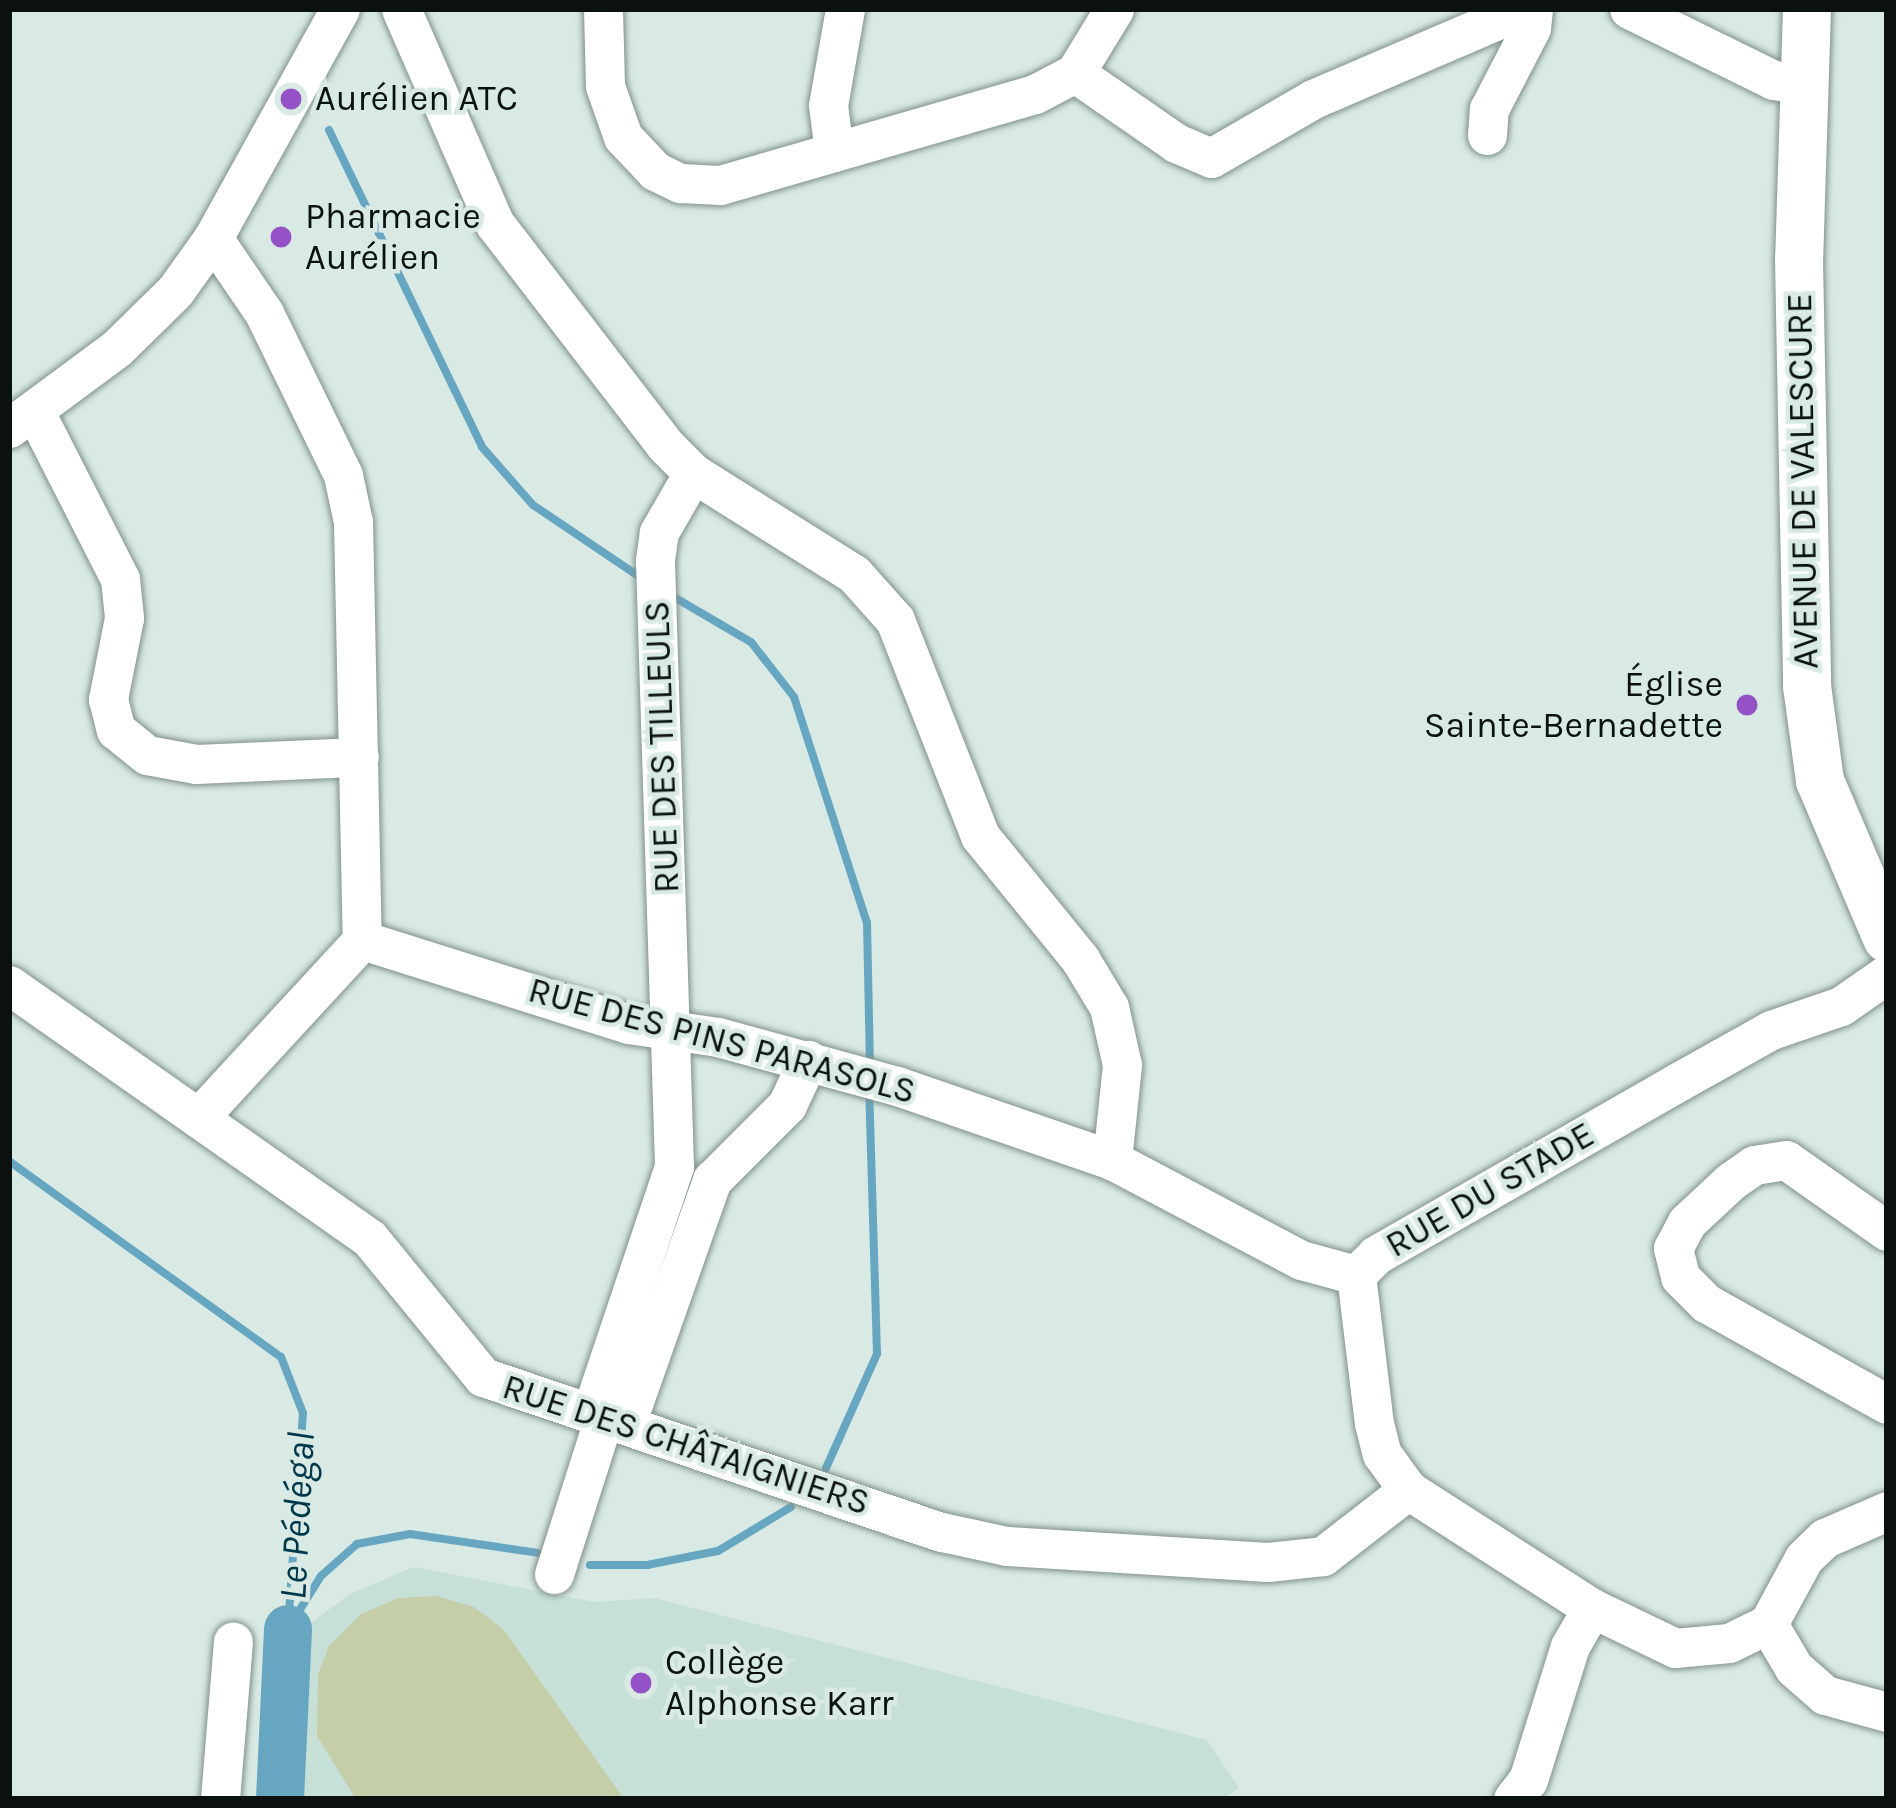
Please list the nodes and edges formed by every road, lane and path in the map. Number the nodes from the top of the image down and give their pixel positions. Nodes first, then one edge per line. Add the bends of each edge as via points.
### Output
1 (340, 9) edge
2 (401, 9) edge
3 (603, 9) edge
4 (845, 9) edge
5 (1114, 9) edge
6 (1523, 9) edge
7 (1533, 9) edge
8 (1629, 9) edge
9 (1807, 9) edge
10 (1076, 74) junction
11 (1804, 84) junction
12 (1487, 135) dead end
13 (834, 152) junction
14 (214, 238) junction
15 (22, 419) edge
16 (693, 473) junction
17 (359, 757) junction
18 (1887, 938) edge
19 (362, 940) junction
20 (1887, 974) edge
21 (9, 986) edge
22 (668, 1031) junction
23 (826, 1066) junction
24 (198, 1118) junction
25 (1112, 1160) junction
26 (674, 1166) junction
27 (712, 1180) junction
28 (1887, 1231) edge
29 (1356, 1275) junction
30 (1887, 1404) edge
31 (608, 1415) junction
32 (1408, 1490) junction
33 (1887, 1511) edge
34 (554, 1574) dead end
35 (1592, 1608) junction
36 (1768, 1624) junction
37 (233, 1642) dead end
38 (1887, 1712) edge
39 (220, 1799) edge
40 (1513, 1799) edge

1 - 14 street
2 - 16 street via 495,224
3 - 13 street via 605,86 623,137 655,171 680,183 720,185
4 - 13 street via 828,105
5 - 10 street
6 - 10 street via 1351,81 1211,158
7 - 12 street via 1532,28 1489,109
8 - 11 street via 1773,80
9 - 11 main road, AVENUE DE VALESCURE
10 - 13 street via 1035,94
11 - 18 main road, AVENUE DE VALESCURE via 1807,686 1820,781
14 - 15 street via 117,349
14 - 17 street via 240,268 343,475 353,522
15 - 17 street via 120,578 124,618 108,699 116,730 147,755 196,764
16 - 22 street, RUE DES TILLEULS via 659,532 655,560
16 - 25 street via 854,574 895,620 980,836 1081,959 1109,1007 1122,1065
17 - 19 street
19 - 22 street, RUE DES PINS PARASOLS
19 - 24 street
20 - 29 street, RUE DU STADE via 1841,1006 1771,1030 1678,1082 1376,1255
21 - 24 street, RUE DES CHÂTAIGNIERS
22 - 23 street, RUE DES PINS PARASOLS
22 - 26 street, RUE DES TILLEULS
23 - 25 street, RUE DES PINS PARASOLS
23 - 27 street
24 - 31 street, RUE DES CHÂTAIGNIERS via 370,1239 483,1377
25 - 29 street, RUE DES PINS PARASOLS via 1301,1260
26 - 27 street
26 - 31 street
27 - 31 street
28 - 30 street via 1786,1160 1754,1165 1730,1182 1687,1222 1673,1248 1680,1277 1706,1303
29 - 32 street, RUE DU STADE via 1374,1423 1382,1454
31 - 32 street, RUE DES CHÂTAIGNIERS via 942,1532 1007,1546 1268,1562 1323,1556
31 - 34 street
32 - 35 street, RUE DU STADE
33 - 36 street via 1825,1538 1804,1558
35 - 36 street, RUE DU STADE via 1675,1648 1729,1643
35 - 40 street via 1570,1646 1528,1780
36 - 38 street via 1794,1668 1825,1695
37 - 39 street

